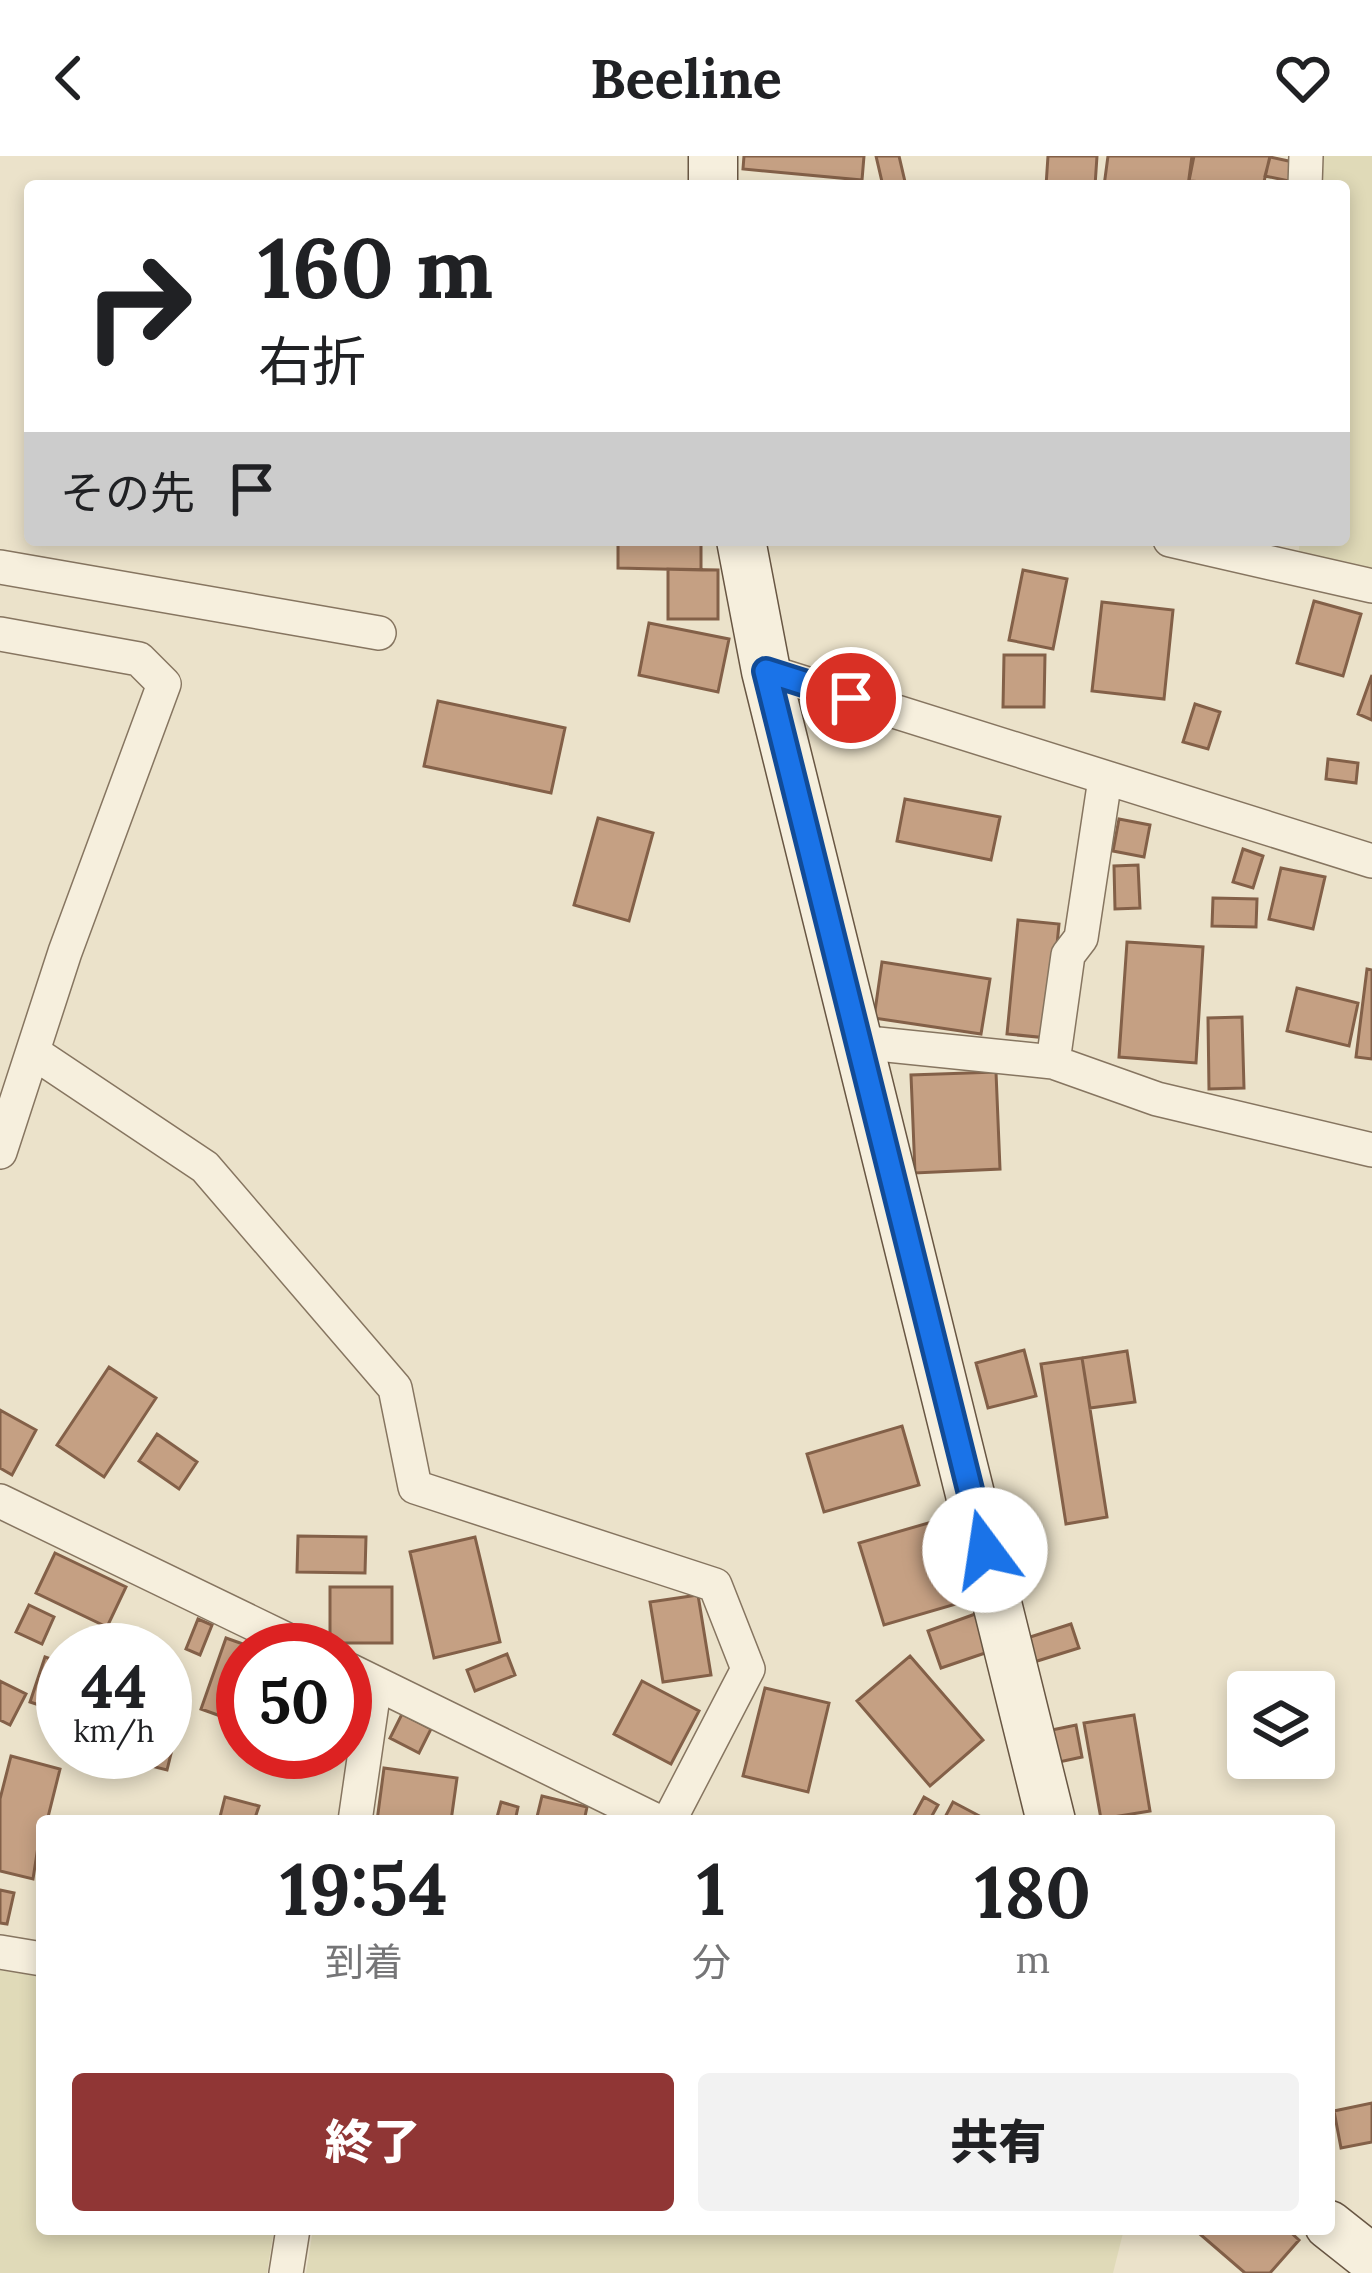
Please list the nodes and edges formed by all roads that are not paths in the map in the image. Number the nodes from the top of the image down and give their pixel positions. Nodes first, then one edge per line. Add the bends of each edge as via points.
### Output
1 (742, 546) edge
2 (1229, 546) edge
3 (1288, 552) edge
4 (0, 567) edge
5 (1372, 586) edge
6 (379, 633) dead end
7 (0, 634) edge
8 (766, 671) junction
9 (1105, 779) junction
10 (1372, 861) edge
11 (858, 1042) junction
12 (33, 1052) junction
13 (1053, 1061) junction
14 (1372, 1150) edge
15 (0, 1152) edge
16 (0, 1501) edge
17 (252, 1623) edge
18 (372, 1681) edge
19 (356, 1779) edge
20 (355, 1815) edge
21 (645, 1815) edge
22 (672, 1815) edge
23 (1050, 1815) edge
24 (0, 1952) edge
25 (36, 1958) edge
26 (291, 2235) edge
27 (286, 2273) edge

1 - 8 main road
2 - 3 street
3 - 5 street
4 - 6 street
7 - 12 street via 139,659 164,685
8 - 9 street
8 - 11 main road
9 - 10 street
9 - 13 street via 1082,938 1068,955
11 - 13 street
11 - 23 main road
12 - 15 street
12 - 22 street via 205,1167 395,1388 416,1487 715,1585 748,1669
13 - 14 street via 1157,1099
16 - 17 street
18 - 21 street
19 - 20 street
24 - 25 street
26 - 27 street

